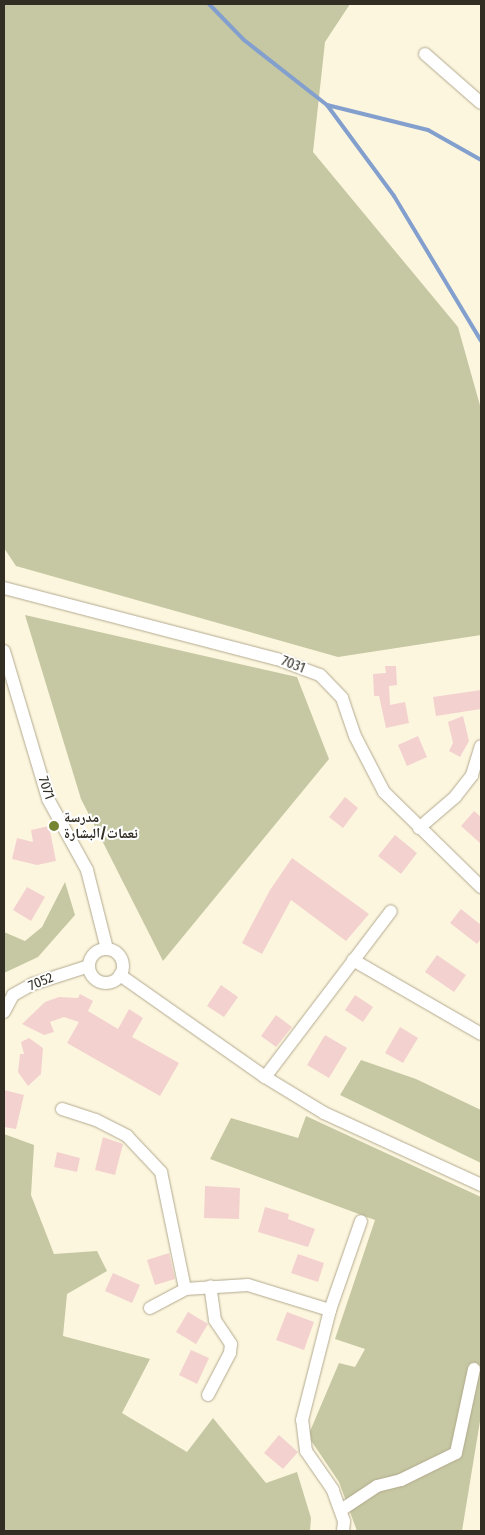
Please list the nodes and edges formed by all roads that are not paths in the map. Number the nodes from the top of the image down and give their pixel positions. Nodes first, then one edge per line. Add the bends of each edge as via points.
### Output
1 (425, 54) dead end
2 (481, 103) edge
3 (4, 588) edge
4 (4, 651) edge
5 (481, 746) edge
6 (419, 828) junction
7 (481, 887) edge
8 (390, 911) dead end
9 (107, 949) junction
10 (353, 960) junction
11 (89, 966) junction
12 (120, 975) junction
13 (4, 1012) edge
14 (481, 1034) edge
15 (265, 1077) junction
16 (62, 1109) dead end
17 (481, 1185) edge
18 (361, 1221) dead end
19 (210, 1286) junction
20 (185, 1289) junction
21 (150, 1308) dead end
22 (330, 1310) junction
23 (474, 1369) dead end
24 (208, 1395) dead end
25 (341, 1510) junction
26 (343, 1531) edge

1 - 2 street
3 - 6 street, 7031 via 277,659 320,675 342,698 355,736 384,792
4 - 9 street, 7071 via 48,799 86,870
5 - 6 street via 472,774 455,797
6 - 7 street, 7031
8 - 10 street
9 - 11 street via 95,953
9 - 12 street via 120,958
10 - 14 street
10 - 15 street
11 - 12 street via 93,977 102,982 112,982
11 - 13 street, 7052 via 20,991 13,995
12 - 15 street
15 - 17 street via 324,1113
16 - 20 street via 96,1120 126,1136 161,1172
18 - 22 street
19 - 20 street
19 - 22 street via 248,1285
19 - 24 street via 215,1320 231,1344 230,1353
20 - 21 street
22 - 25 street via 302,1420 306,1451 334,1490
23 - 25 street via 456,1454 401,1480 377,1486
25 - 26 street

